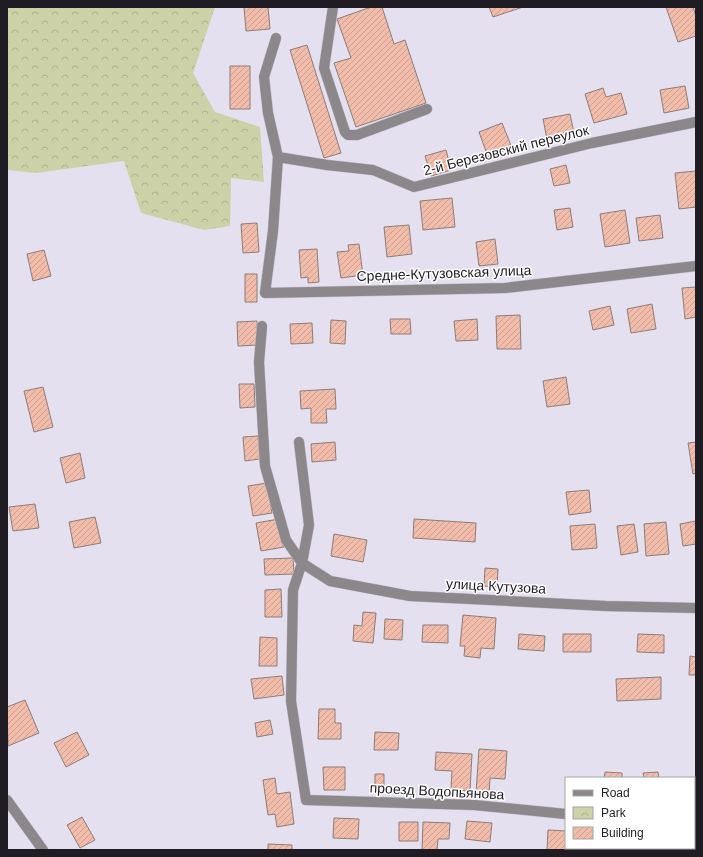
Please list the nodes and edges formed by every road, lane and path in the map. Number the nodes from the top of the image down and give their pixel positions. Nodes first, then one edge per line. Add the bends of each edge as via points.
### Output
1 (333, 7) edge
2 (276, 38) dead end
3 (427, 109) dead end
4 (696, 122) edge
5 (278, 157) junction
6 (696, 266) edge
7 (262, 326) dead end
8 (299, 442) dead end
9 (302, 563) junction
10 (696, 608) edge
11 (7, 800) edge
12 (565, 814) edge
13 (43, 850) edge

1 - 3 street via 324,68 345,132 348,135 357,135
2 - 5 street via 264,77 268,113
4 - 5 street, 2-й Березовский переулок via 592,143 414,187 373,170
5 - 6 street, Средне-Кутузовская улица via 273,231 264,293 505,288
7 - 9 street via 259,362 265,466 286,540
8 - 9 street via 309,524
9 - 10 street, улица Кутузова via 330,581 410,596
9 - 12 street, проезд Водопьянова via 293,590 291,701 306,800 474,805
11 - 13 street

